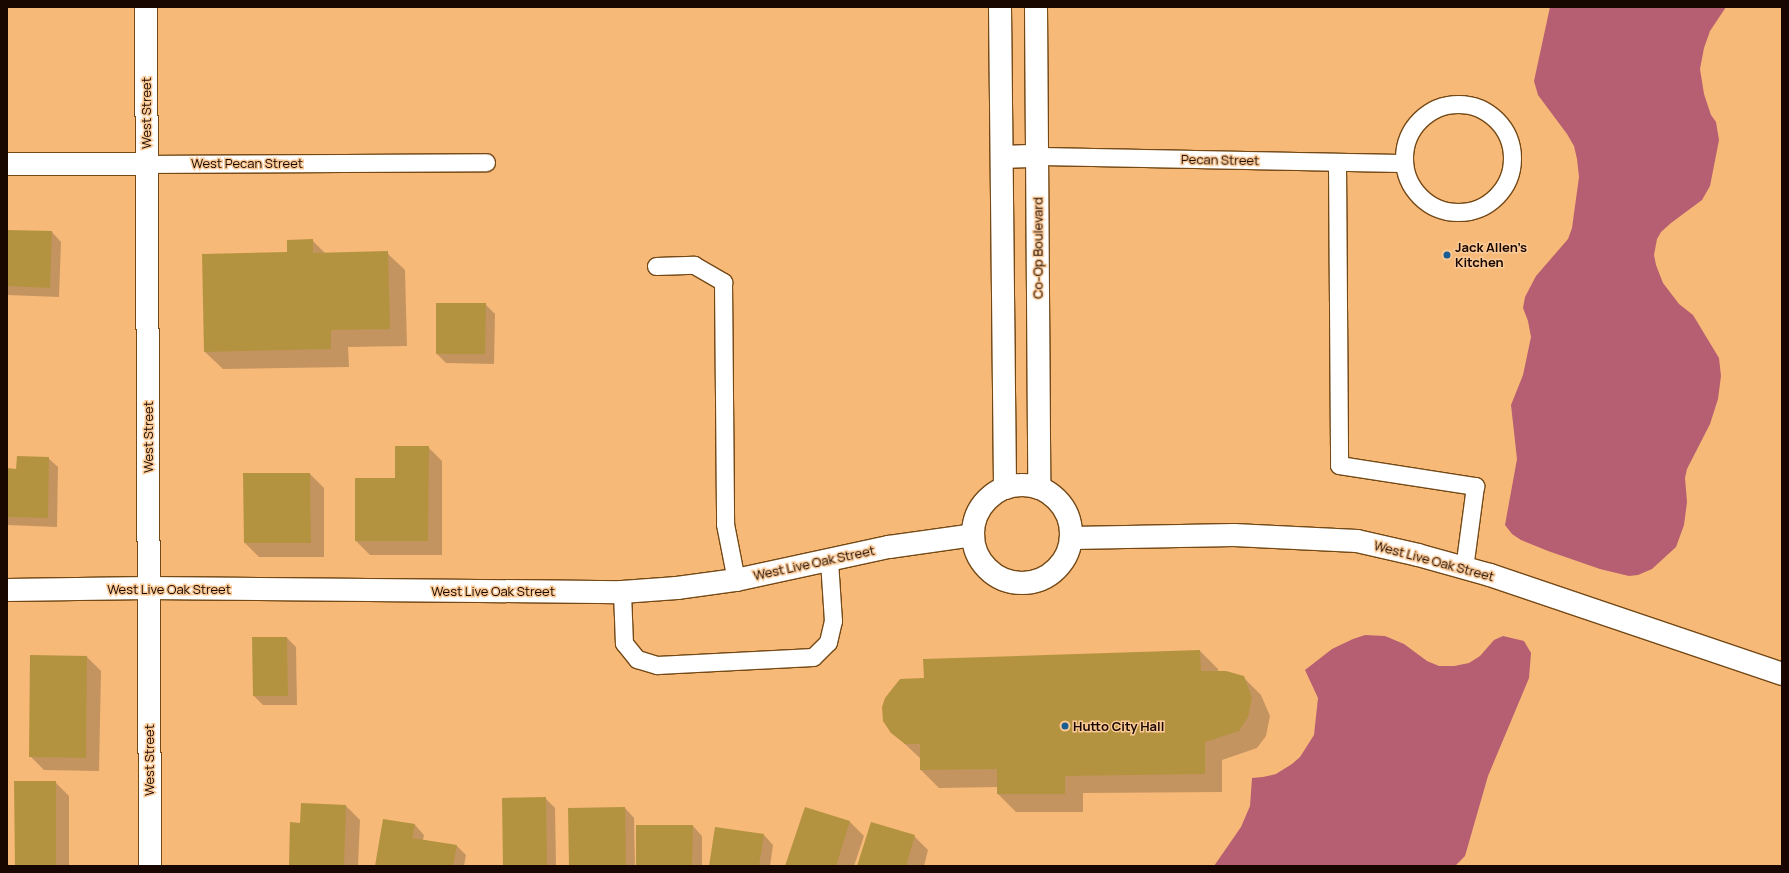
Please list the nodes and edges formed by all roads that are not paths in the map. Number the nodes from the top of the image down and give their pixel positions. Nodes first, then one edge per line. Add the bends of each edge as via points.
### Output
1 (146, 7) edge
2 (1000, 7) edge
3 (1036, 7) edge
4 (1037, 156) junction
5 (1002, 157) junction
6 (486, 162) dead end
7 (1337, 162) junction
8 (1404, 163) junction
9 (7, 164) edge
10 (146, 164) junction
11 (656, 266) dead end
12 (1005, 488) junction
13 (1039, 488) junction
14 (973, 535) junction
15 (1072, 538) junction
16 (829, 561) junction
17 (1464, 568) junction
18 (736, 580) junction
19 (148, 588) junction
20 (7, 590) edge
21 (622, 592) junction
22 (1782, 674) edge
23 (150, 866) edge

1 - 10 street, West Street
2 - 5 street
3 - 4 street, Co-Op Boulevard
4 - 5 street
4 - 7 lane, Pecan Street
4 - 13 street, Co-Op Boulevard
5 - 12 street
6 - 10 lane, West Pecan Street
7 - 8 lane, Pecan Street
7 - 17 lane via 1338,465 1475,486
8 - 8 lane via 1408,181 1419,196 1434,208 1452,213 1471,212 1488,204 1502,192 1510,175 1513,157 1510,140 1501,125 1473,106 1455,104 1438,108 1423,117 1411,130 1405,146
9 - 10 street, West Pecan Street
10 - 19 street, West Street
11 - 18 lane via 694,265 723,282 725,524
12 - 13 street via 1016,485
12 - 14 street via 982,506 975,520
13 - 15 street via 1053,496 1064,508 1070,522
14 - 15 street via 976,552 997,576 1012,582 1029,583 1045,578 1058,568 1068,555
14 - 16 street, West Live Oak Street via 889,547
15 - 17 street, West Live Oak Street via 1234,535 1357,541
16 - 18 street, West Live Oak Street
16 - 21 lane via 833,621 828,642 813,657 657,665 637,659 624,643
17 - 22 street, West Live Oak Street
18 - 21 street, West Live Oak Street
19 - 20 street, West Live Oak Street
19 - 21 street, West Live Oak Street
19 - 23 street, West Street

